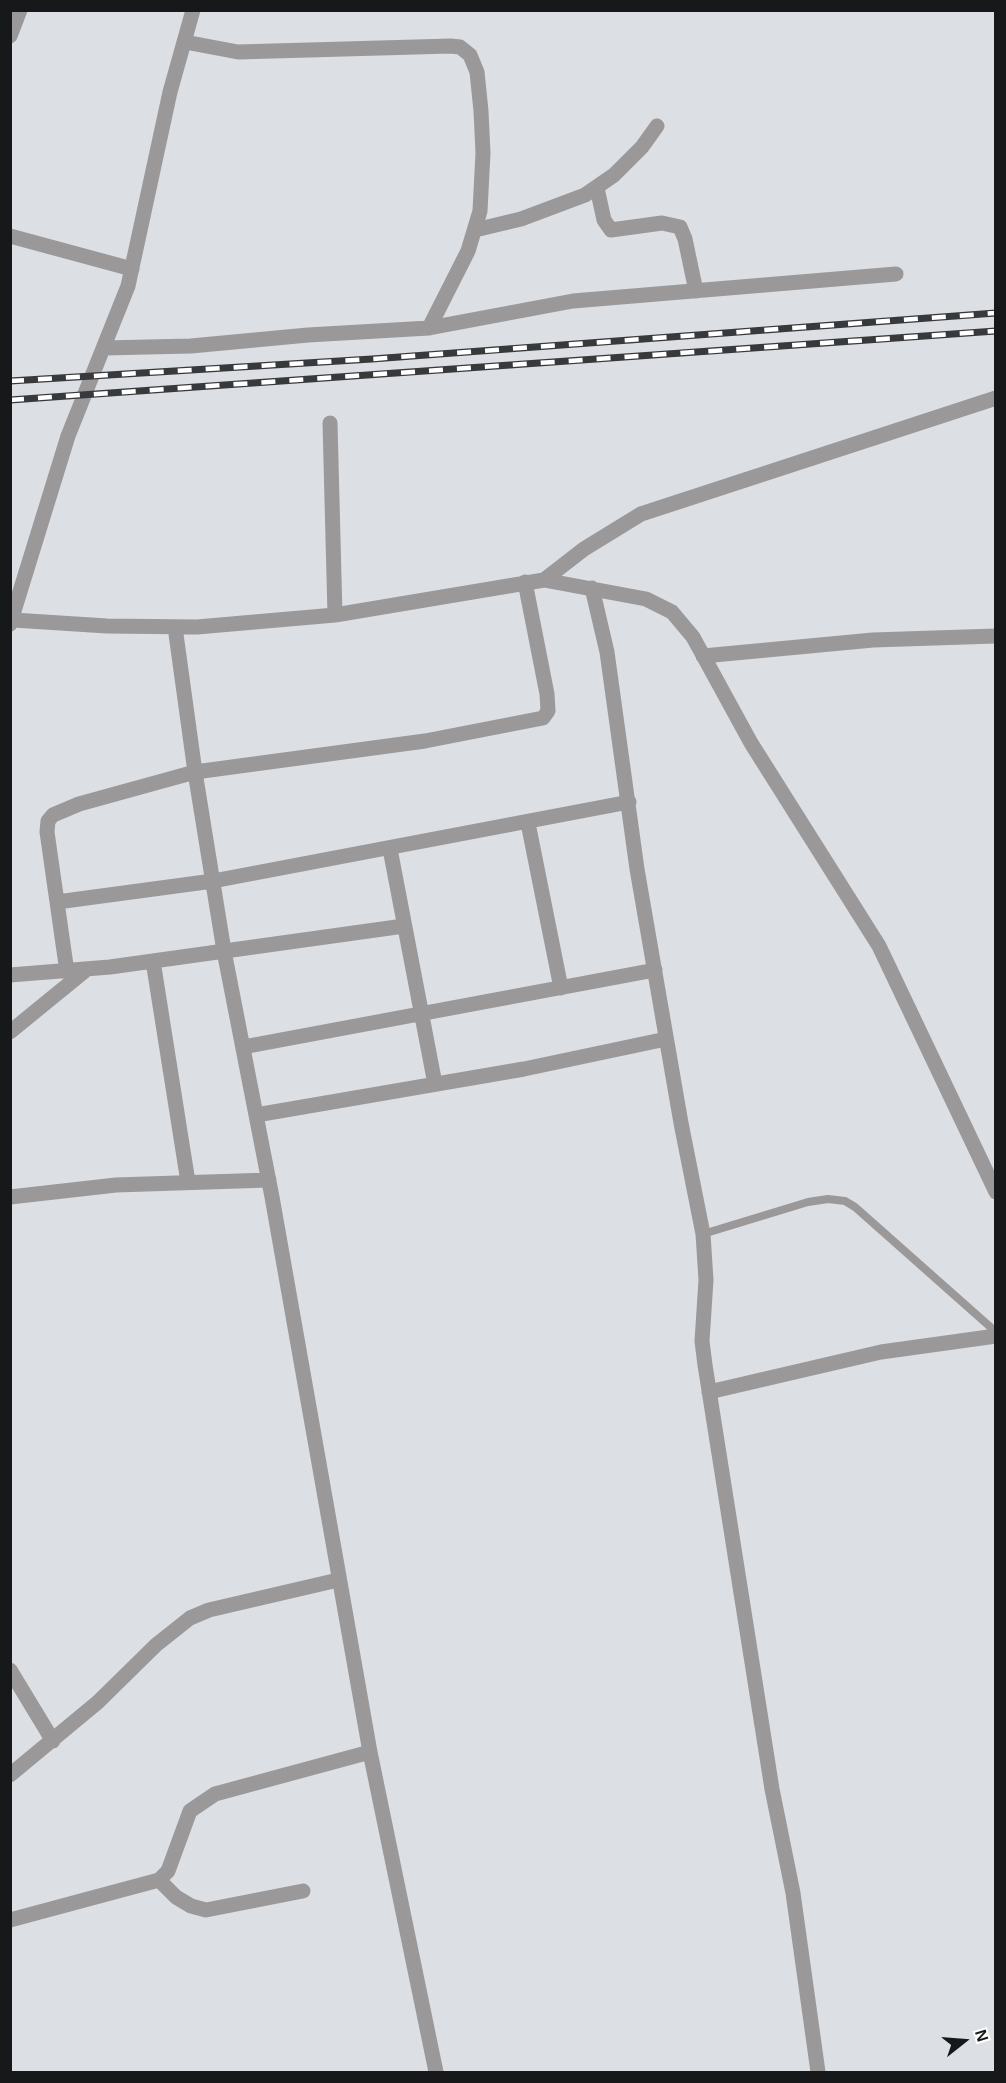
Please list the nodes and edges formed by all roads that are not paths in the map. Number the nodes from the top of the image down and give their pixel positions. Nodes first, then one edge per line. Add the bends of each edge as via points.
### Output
1 (20, 10) edge
2 (193, 10) edge
3 (10, 36) edge
4 (185, 42) junction
5 (657, 126) dead end
6 (597, 188) junction
7 (476, 230) junction
8 (10, 236) edge
9 (132, 268) junction
10 (896, 274) dead end
11 (696, 291) junction
12 (429, 328) junction
13 (104, 348) junction
14 (996, 398) edge
15 (330, 423) dead end
16 (544, 580) junction
17 (525, 582) junction
18 (592, 588) junction
19 (335, 615) junction
20 (12, 622) edge
21 (175, 627) junction
22 (996, 636) edge
23 (703, 656) junction
24 (195, 772) junction
25 (629, 802) junction
26 (528, 823) junction
27 (390, 849) junction
28 (213, 881) junction
29 (57, 902) junction
30 (404, 926) junction
31 (224, 951) junction
32 (153, 961) junction
33 (86, 970) junction
34 (655, 970) junction
35 (67, 972) junction
36 (10, 975) edge
37 (561, 988) junction
38 (421, 1014) junction
39 (10, 1032) edge
40 (666, 1038) junction
41 (243, 1047) junction
42 (435, 1084) junction
43 (256, 1115) junction
44 (269, 1180) junction
45 (188, 1182) junction
46 (996, 1192) edge
47 (10, 1197) edge
48 (703, 1234) junction
49 (996, 1334) edge
50 (709, 1392) junction
51 (338, 1580) junction
52 (10, 1670) edge
53 (53, 1741) junction
54 (370, 1752) junction
55 (10, 1775) edge
56 (159, 1880) junction
57 (303, 1891) dead end
58 (10, 1920) edge
59 (436, 2073) edge
60 (818, 2073) edge

1 - 3 street
2 - 4 street
4 - 7 street via 238,52 451,46 464,50 477,72 481,111 482,182
4 - 9 street via 170,92
5 - 6 street via 626,164
6 - 7 street via 557,207
6 - 11 street via 610,230 662,224 680,227
7 - 12 street
8 - 9 street
9 - 13 street
10 - 11 street
11 - 12 street via 541,306
12 - 13 street via 191,346
13 - 20 street via 68,436
14 - 16 street via 641,514 584,549
15 - 19 street
16 - 17 street
16 - 18 street
17 - 19 street
17 - 24 street via 547,694 548,711 543,718 425,741
18 - 23 street via 646,599 672,612
18 - 25 street via 607,652
19 - 21 street
20 - 21 street
21 - 24 street
22 - 23 street via 873,640
23 - 46 street via 751,743 879,946
24 - 28 street
24 - 29 street via 53,815 47,832
25 - 26 street
25 - 34 street
26 - 27 street
26 - 37 street
27 - 28 street
27 - 30 street
28 - 29 street
28 - 31 street
29 - 35 street
30 - 31 street
30 - 38 street
31 - 32 street
31 - 41 street
32 - 33 street
32 - 45 street
33 - 35 street
33 - 39 street
34 - 37 street
34 - 40 street
35 - 36 street
37 - 38 street
38 - 41 street
38 - 42 street
40 - 42 street
40 - 48 street
41 - 43 street
42 - 43 street
43 - 44 street
44 - 45 street
44 - 51 street
45 - 47 street via 116,1185
48 - 49 lane via 808,1202 845,1202
48 - 50 street via 706,1280 702,1341
49 - 50 street via 881,1352
50 - 60 street via 772,1789 793,1893
51 - 53 street via 209,1610 190,1618
51 - 54 street
52 - 53 street
53 - 55 street
54 - 56 street via 215,1794 201,1802 190,1811 168,1871
54 - 59 street
56 - 57 street via 176,1897 206,1910
56 - 58 street

